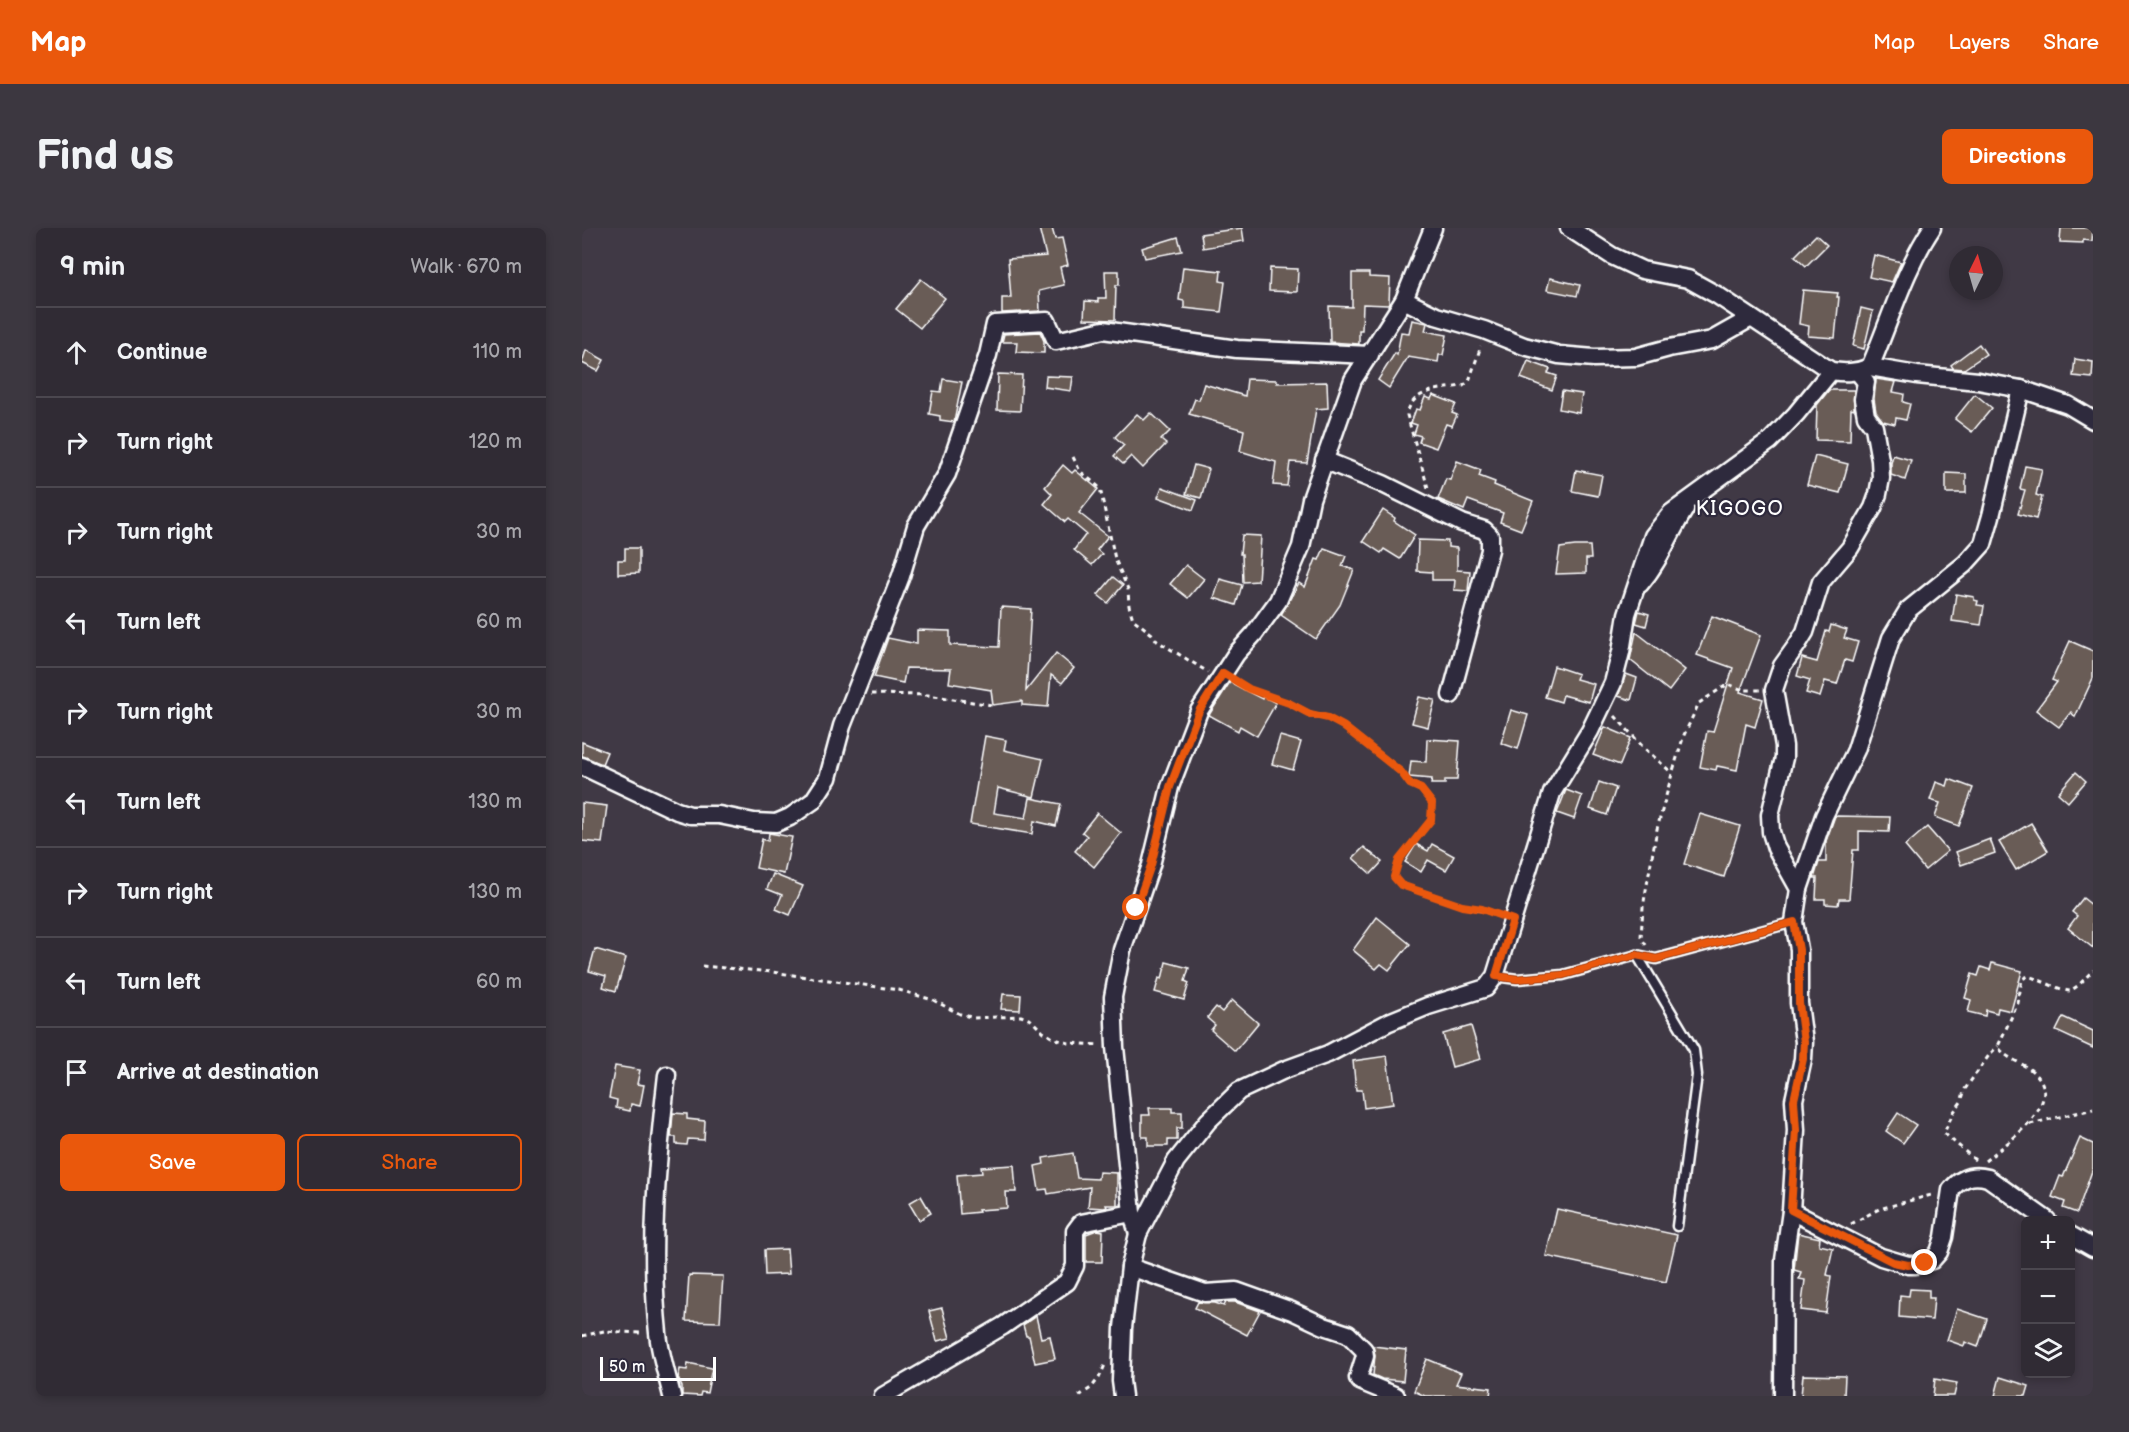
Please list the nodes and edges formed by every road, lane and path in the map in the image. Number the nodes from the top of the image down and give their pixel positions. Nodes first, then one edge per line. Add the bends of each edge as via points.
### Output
1 (1434, 228) edge
2 (1592, 228) edge
3 (1932, 228) edge
4 (1571, 229) edge
5 (1404, 300) junction
6 (1751, 318) junction
7 (1488, 332) junction
8 (1370, 356) junction
9 (1864, 369) junction
10 (1831, 371) junction
11 (2020, 389) junction
12 (2093, 420) edge
13 (1073, 457) dead end
14 (1324, 460) junction
15 (1438, 512) junction
16 (1221, 676) junction
17 (1774, 690) junction
18 (854, 694) junction
19 (1451, 695) dead end
20 (1605, 703) junction
21 (992, 705) dead end
22 (582, 766) edge
23 (1672, 774) junction
24 (1799, 889) junction
25 (1513, 920) junction
26 (1794, 922) junction
27 (1636, 955) junction
28 (1656, 959) junction
29 (702, 966) dead end
30 (2093, 970) edge
31 (1496, 976) junction
32 (1115, 1047) junction
33 (1998, 1047) junction
34 (667, 1075) dead end
35 (2093, 1109) edge
36 (2028, 1125) junction
37 (1951, 1190) junction
38 (1791, 1210) junction
39 (1132, 1213) junction
40 (2040, 1216) edge
41 (1677, 1226) dead end
42 (1138, 1234) junction
43 (1839, 1235) junction
44 (2075, 1238) edge
45 (2093, 1248) edge
46 (1130, 1268) junction
47 (658, 1334) junction
48 (582, 1336) edge
49 (1109, 1358) dead end
50 (672, 1396) edge
51 (883, 1396) edge
52 (1079, 1396) edge
53 (1123, 1396) edge
54 (1396, 1396) edge
55 (1783, 1396) edge

1 - 5 street
2 - 4 street
3 - 9 street
4 - 6 street via 1642,270 1688,279
5 - 7 street via 1436,316
5 - 8 street
6 - 7 street via 1712,340 1636,357 1559,355
6 - 10 street
7 - 15 path via 1464,386 1421,394 1408,406 1426,484
8 - 14 street via 1353,380
8 - 18 street via 1237,350 1103,330 1056,340 1047,321 995,324 947,474 916,526 902,576
9 - 10 street
9 - 11 street
9 - 17 street via 1863,399 1866,416 1874,427 1880,460 1878,494 1850,548 1821,582 1804,632 1782,666
10 - 20 street via 1770,441 1671,513 1653,536 1627,614 1622,652
11 - 12 street via 2068,405
11 - 24 street via 1983,544 1965,564 1908,610 1892,638 1856,750 1824,816
13 - 16 path via 1085,477 1100,488 1133,619 1157,641
14 - 15 street
14 - 16 street via 1301,547 1278,601
15 - 19 street via 1490,536 1490,550
16 - 25 path via 1343,726 1401,772 1410,784 1421,789 1432,803 1431,820 1399,860 1394,877 1401,885
16 - 32 street via 1199,711 1170,787 1151,865 1122,950 1113,997
17 - 23 path via 1743,690 1728,684 1699,703
17 - 24 street via 1784,758 1772,806 1771,832
18 - 21 path via 928,695
18 - 22 street via 828,778 813,801 776,823 690,815
20 - 23 path
20 - 25 street via 1552,793
23 - 28 path via 1642,907 1641,937
24 - 26 street
25 - 31 street
26 - 28 lane
26 - 38 street via 1804,1042 1794,1100
27 - 28 lane
27 - 31 lane via 1563,975 1517,979
27 - 41 lane via 1694,1050 1697,1075
29 - 32 path via 899,990 974,1018 1021,1016 1055,1039
30 - 33 path via 2070,991 2028,976 2022,979 2018,1003
31 - 42 street via 1486,988 1428,1006 1239,1091 1176,1161
32 - 39 street
33 - 36 path via 2041,1081 2039,1112
33 - 36 path via 1965,1089 1944,1133 1980,1165
34 - 47 street via 658,1138 653,1232
35 - 36 path
37 - 40 street via 1955,1184 1978,1175 1988,1178
37 - 43 path via 1879,1209 1853,1222
37 - 43 street via 1939,1252 1925,1263 1893,1262
38 - 43 street
38 - 55 street via 1784,1260
39 - 42 street
39 - 51 street via 1081,1223 1075,1231 1075,1266 1067,1282 1003,1326
42 - 46 street
44 - 45 street
46 - 53 street via 1123,1328
46 - 54 street via 1205,1293 1236,1291 1348,1335 1364,1350 1360,1381
47 - 48 path via 604,1331
47 - 50 street
49 - 52 path via 1099,1378

